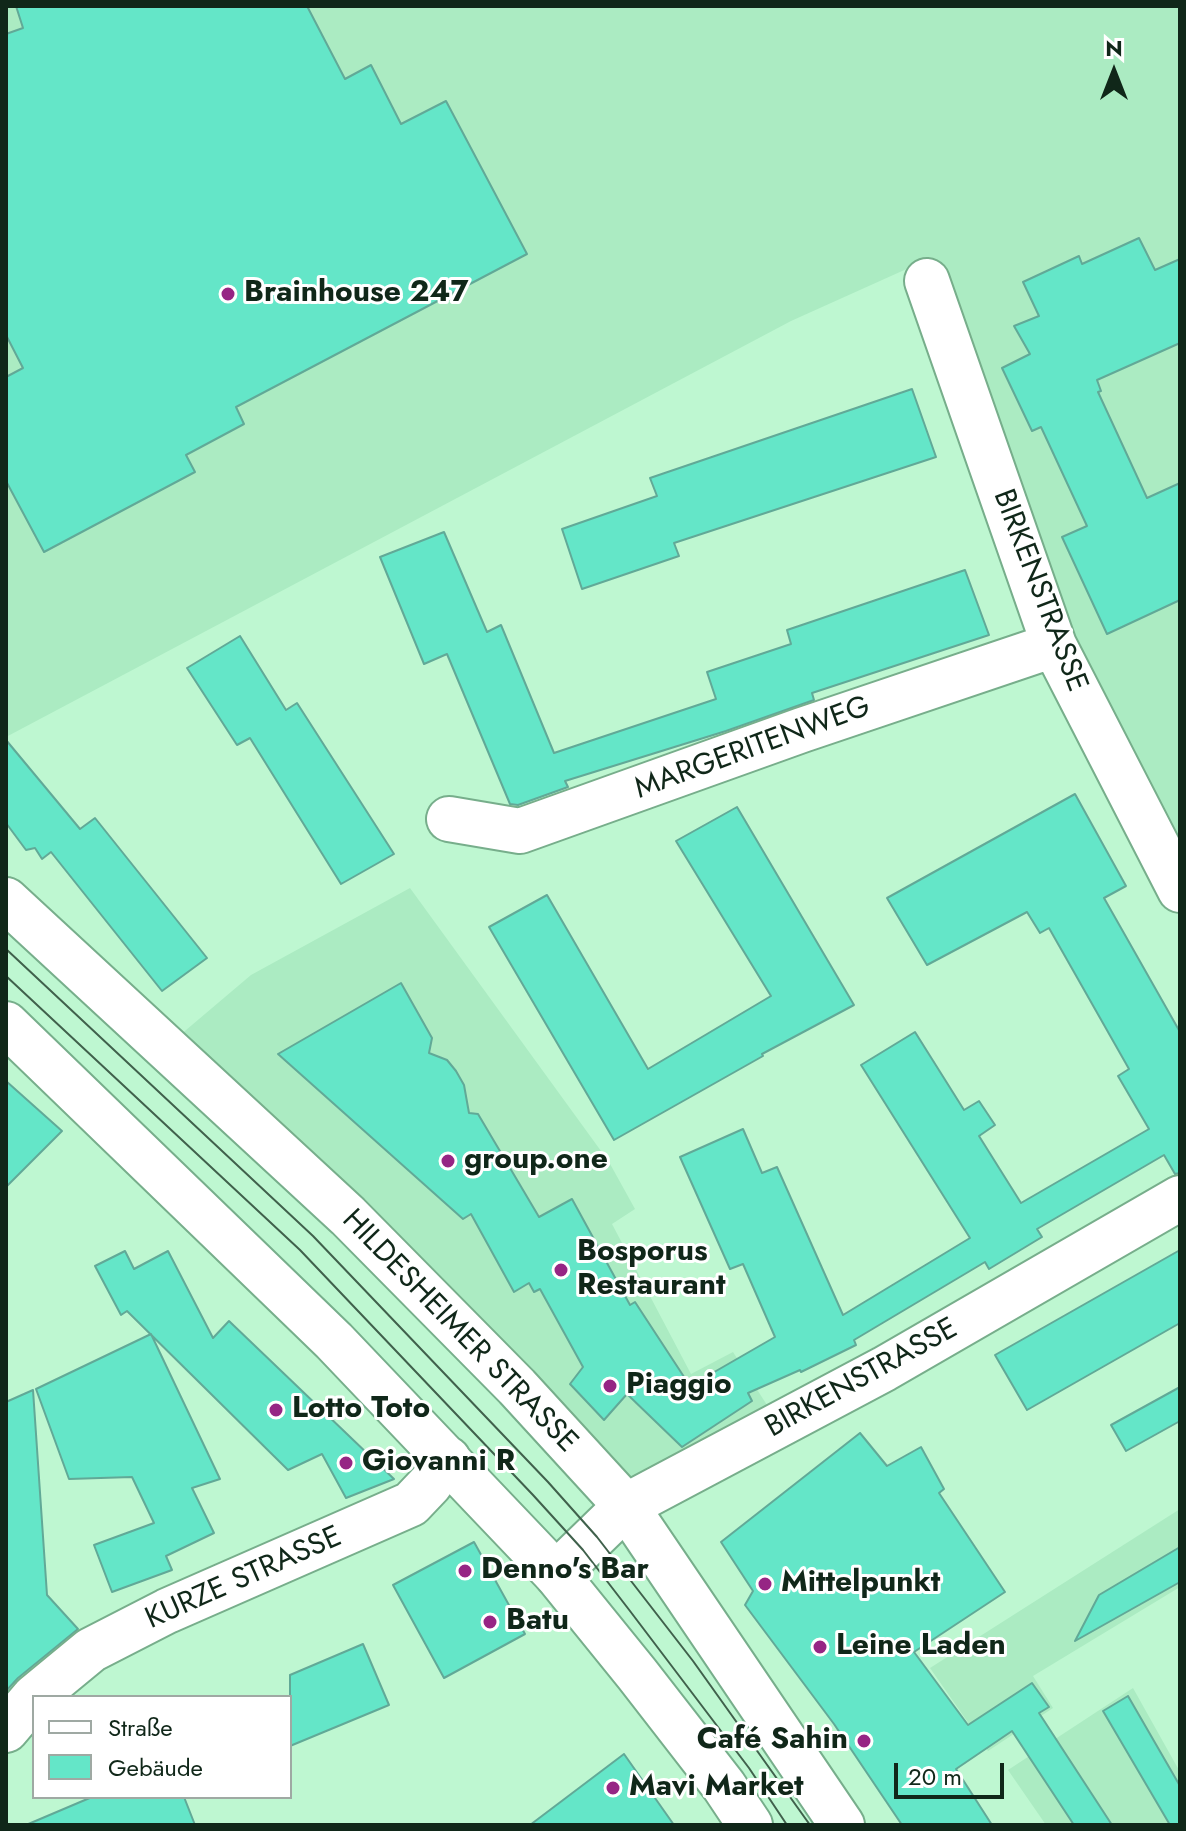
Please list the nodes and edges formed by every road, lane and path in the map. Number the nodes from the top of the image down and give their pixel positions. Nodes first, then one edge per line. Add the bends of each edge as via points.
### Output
1 (927, 281) dead end
2 (1054, 645) junction
3 (449, 819) dead end
4 (1180, 890) edge
5 (12, 917) edge
6 (6, 1024) edge
7 (1180, 1198) edge
8 (448, 1459) junction
9 (626, 1506) junction
10 (556, 1574) junction
11 (36, 1695) edge
12 (32, 1699) edge
13 (6, 1730) edge
14 (750, 1825) edge
15 (842, 1825) edge

1 - 2 street, BIRKENSTRASSE
2 - 3 street, MARGERITENWEG via 520,831
2 - 4 street, BIRKENSTRASSE
5 - 9 street, HILDESHEIMER STRASSE via 348,1216
6 - 8 street via 334,1341
7 - 9 street, BIRKENSTRASSE via 884,1369
8 - 10 street
8 - 11 street, KURZE STRASSE via 411,1504 167,1611 91,1650
9 - 10 street, BIRKENSTRASSE
9 - 15 street, HILDESHEIMER STRASSE
10 - 14 street
12 - 13 street, KURZE STRASSE

